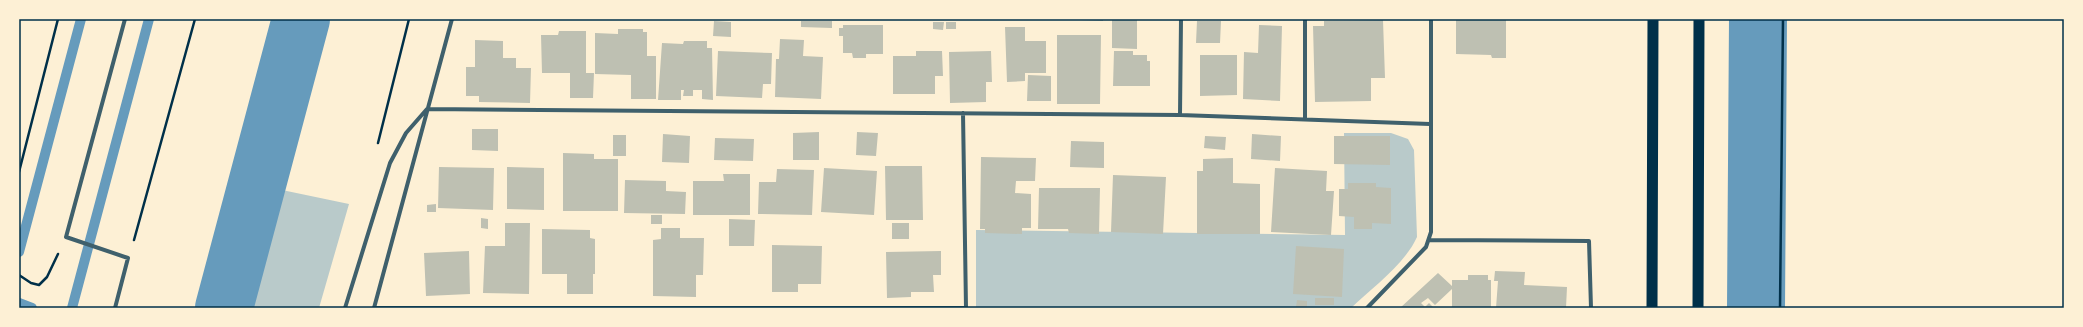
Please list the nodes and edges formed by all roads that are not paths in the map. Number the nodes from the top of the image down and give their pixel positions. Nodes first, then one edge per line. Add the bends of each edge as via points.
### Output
1 (124, 19) edge
2 (452, 19) edge
3 (1181, 19) edge
4 (1305, 19) edge
5 (1431, 19) edge
6 (1653, 19) edge
7 (1699, 19) edge
8 (427, 109) junction
9 (963, 112) junction
10 (1180, 115) junction
11 (1305, 119) junction
12 (1430, 124) junction
13 (1429, 240) junction
14 (115, 308) edge
15 (345, 308) edge
16 (374, 308) edge
17 (966, 308) edge
18 (1367, 308) edge
19 (1591, 308) edge
20 (1652, 308) edge
21 (1698, 308) edge

1 - 14 street via 66,237 128,258
2 - 8 street
3 - 10 street
4 - 11 street
5 - 12 street
6 - 20 highway
7 - 21 highway
8 - 9 street
8 - 15 street via 406,133 390,164
8 - 16 street
9 - 10 street
9 - 17 street
10 - 11 street
11 - 12 street
12 - 13 street
13 - 18 street via 1426,247
13 - 19 street via 1589,241
16 - 17 street

